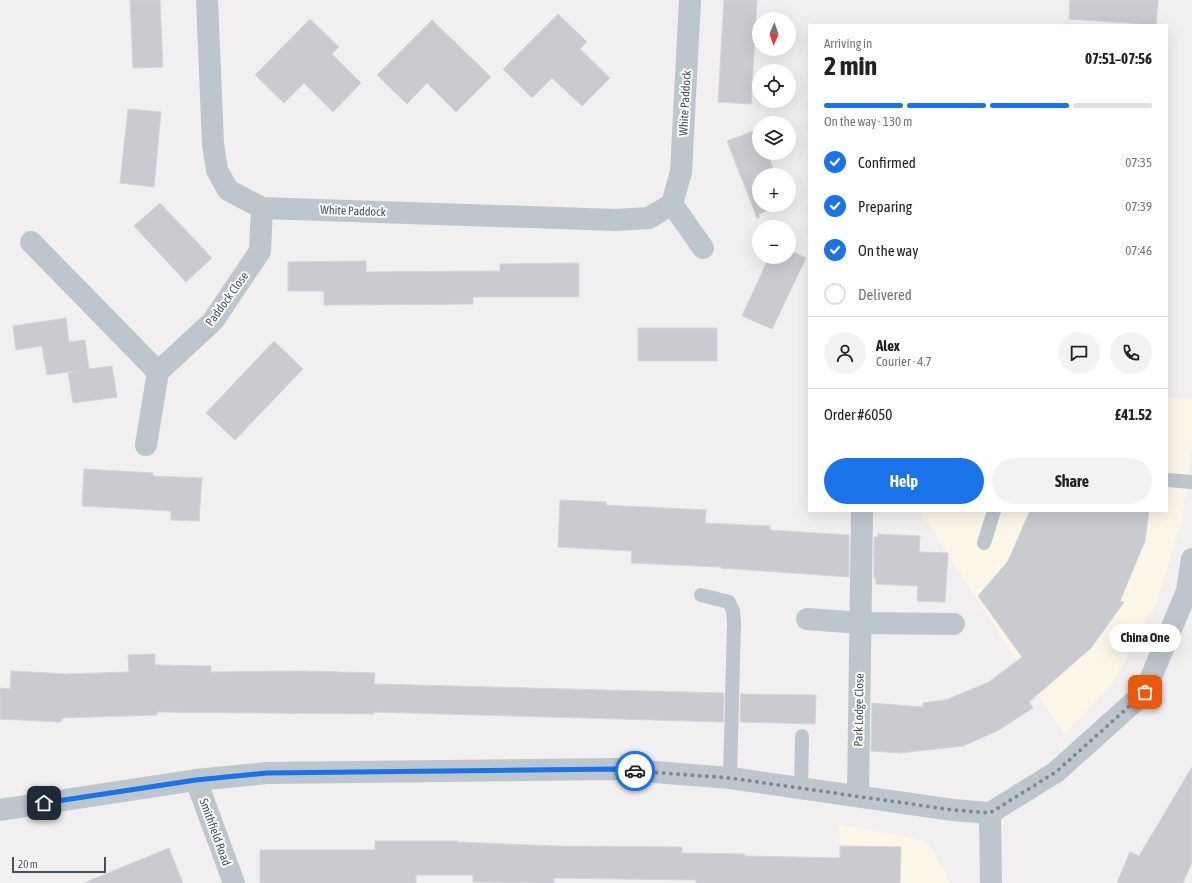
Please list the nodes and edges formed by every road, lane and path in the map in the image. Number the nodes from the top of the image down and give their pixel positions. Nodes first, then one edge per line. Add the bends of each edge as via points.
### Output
1 (207, 0) edge
2 (690, 0) edge
3 (672, 204) junction
4 (262, 208) junction
5 (31, 242) dead end
6 (703, 248) dead end
7 (158, 372) junction
8 (146, 445) dead end
9 (1168, 480) edge
10 (1192, 482) edge
11 (862, 512) edge
12 (994, 512) edge
13 (984, 543) dead end
14 (1192, 559) edge
15 (701, 595) dead end
16 (807, 619) dead end
17 (861, 623) junction
18 (954, 624) dead end
19 (802, 736) dead end
20 (730, 778) junction
21 (196, 780) junction
22 (801, 788) junction
23 (858, 796) junction
24 (0, 810) edge
25 (990, 813) junction
26 (234, 883) edge
27 (991, 883) edge

1 - 4 street, White Paddock via 213,144 217,170 228,190
2 - 3 street, White Paddock via 681,172
3 - 4 street, White Paddock via 649,218 615,220
3 - 6 street
4 - 7 street, Paddock Close via 260,251 213,321
5 - 7 street
7 - 8 street
9 - 10 lane
11 - 17 street, Park Lodge Close
12 - 13 lane
14 - 25 street via 1187,591 1145,692 1056,772
15 - 20 lane via 729,602 734,622
16 - 17 street
17 - 18 street
17 - 23 street, Park Lodge Close
19 - 22 lane
20 - 21 street via 617,769 267,773
20 - 22 street
21 - 24 street
21 - 26 street, Smithfield Road
22 - 23 street
23 - 25 street
25 - 27 street

